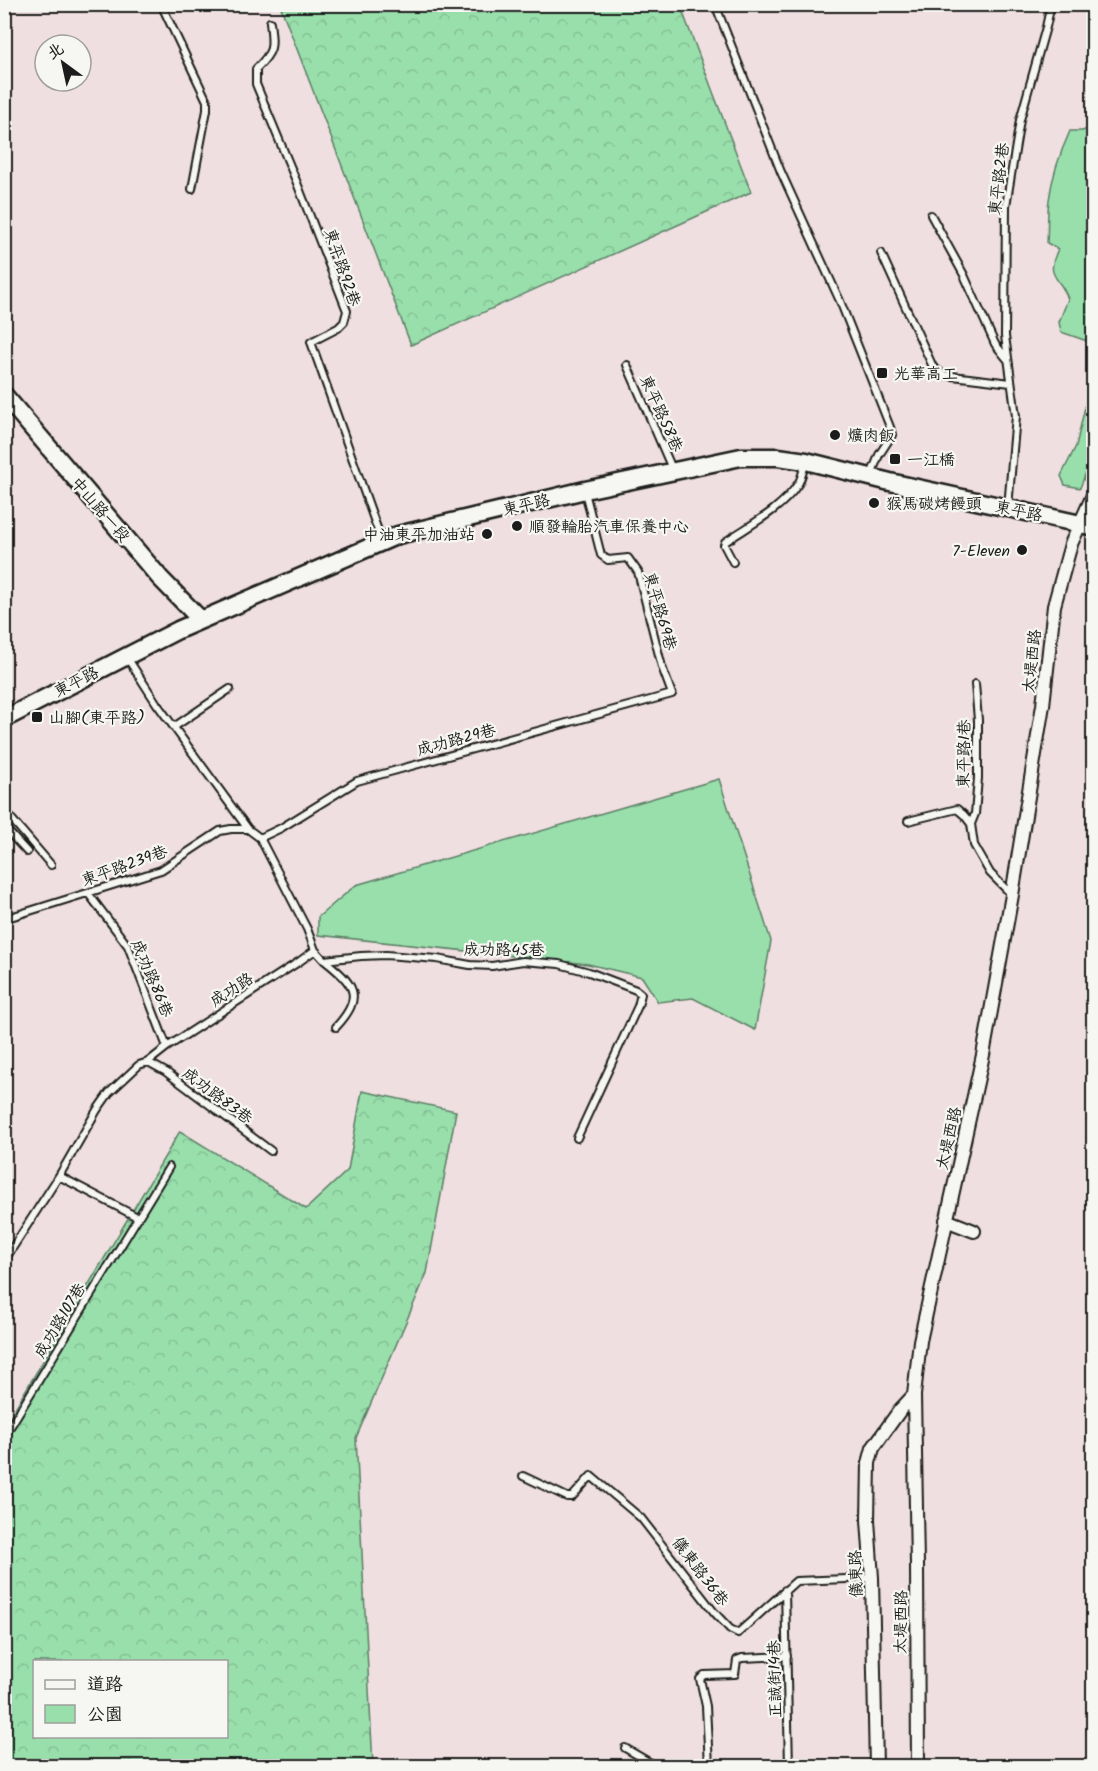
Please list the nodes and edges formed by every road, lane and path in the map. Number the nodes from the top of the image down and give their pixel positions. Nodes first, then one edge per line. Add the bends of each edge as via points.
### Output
1 (161, 4) edge
2 (715, 4) edge
3 (1051, 4) edge
4 (270, 22) dead end
5 (192, 189) dead end
6 (931, 215) dead end
7 (881, 253) dead end
8 (1008, 360) junction
9 (627, 365) dead end
10 (1011, 383) junction
11 (4, 395) edge
12 (806, 461) junction
13 (674, 471) junction
14 (870, 476) junction
15 (585, 490) junction
16 (1094, 493) edge
17 (1008, 508) junction
18 (1087, 525) edge
19 (382, 543) junction
20 (733, 562) dead end
21 (201, 620) junction
22 (126, 656) junction
23 (975, 684) dead end
24 (230, 689) dead end
25 (672, 694) joint
26 (4, 719) edge
27 (174, 727) junction
28 (4, 810) edge
29 (908, 821) dead end
30 (971, 824) junction
31 (4, 827) edge
32 (248, 829) junction
33 (260, 838) junction
34 (27, 852) dead end
35 (51, 865) dead end
36 (88, 893) junction
37 (1012, 895) junction
38 (4, 919) edge
39 (315, 950) junction
40 (324, 960) junction
41 (336, 1027) dead end
42 (167, 1047) junction
43 (148, 1062) junction
44 (577, 1138) dead end
45 (271, 1151) dead end
46 (169, 1167) dead end
47 (59, 1176) junction
48 (137, 1217) junction
49 (946, 1220) junction
50 (974, 1231) dead end
51 (4, 1261) edge
52 (914, 1395) junction
53 (4, 1437) edge
54 (523, 1476) dead end
55 (872, 1578) junction
56 (785, 1590) junction
57 (787, 1656) junction
58 (625, 1748) dead end
59 (656, 1767) edge
60 (709, 1767) edge
61 (789, 1767) edge
62 (876, 1767) edge
63 (918, 1767) edge

1 - 5 lane via 207,101
2 - 14 lane via 781,172 840,301 890,427 892,435
3 - 8 lane, 東平路2巷 via 1020,120 1006,206
4 - 19 lane, 東平路92巷 via 270,55 256,69 256,84 347,311 338,328 311,342
6 - 8 lane, 東平路2巷 via 994,344
7 - 10 lane via 933,367 944,375
8 - 10 lane, 東平路2巷
9 - 13 lane, 東平路58巷
10 - 17 lane, 東平路2巷 via 1016,416
11 - 21 main road, 中山路一段 via 160,578
12 - 13 main road, 東平路 via 741,457
12 - 14 main road, 東平路
12 - 20 lane via 798,483 774,509 725,542
13 - 15 main road, 東平路
14 - 17 main road, 東平路
15 - 19 main road, 東平路 via 412,531
15 - 25 lane, 東平路69巷 via 601,555 608,560 628,558 638,572
16 - 18 street, 太堤西路
17 - 18 main road, 東平路
18 - 37 street, 太堤西路 via 1071,544 1054,606 1043,705
19 - 21 main road, 東平路
21 - 22 main road, 東平路
22 - 26 main road, 東平路
22 - 27 lane
23 - 30 lane, 東平路1巷 via 978,778
24 - 27 lane
25 - 33 lane, 成功路29巷 via 357,781
27 - 32 lane
28 - 35 lane
29 - 30 lane, 東平路1巷 via 957,809
30 - 37 lane, 東平路1巷 via 974,845 990,873
31 - 34 lane
32 - 33 lane
32 - 36 lane, 東平路239巷 via 220,831 160,870
33 - 39 lane
36 - 38 lane, 東平路239巷
36 - 42 lane, 成功路86巷 via 128,946
37 - 49 street, 太堤西路 via 983,1055
39 - 40 lane
39 - 42 lane, 成功路
40 - 41 lane via 341,974 354,998 353,1006
40 - 44 lane, 成功路45巷 via 386,955 470,965 523,961 559,964 636,990 641,994 638,1006
42 - 43 lane, 成功路
43 - 45 lane, 成功路83巷
43 - 47 lane, 成功路 via 139,1065 109,1094
46 - 48 lane, 成功路107巷
47 - 48 lane
47 - 51 lane, 成功路
48 - 53 lane, 成功路107巷
49 - 50 street
49 - 52 street, 太堤西路 via 920,1341
52 - 55 street, 儀東路 via 871,1452 868,1520
52 - 63 street, 太堤西路
54 - 56 lane, 儀東路36巷 via 572,1497 591,1476 642,1518 714,1612 738,1633
55 - 56 lane, 儀東路36巷 via 796,1581
55 - 62 street, 儀東路
56 - 57 lane, 正誠街14巷
57 - 60 lane via 742,1658 735,1674 700,1679 706,1706
57 - 61 lane, 正誠街14巷
58 - 59 lane

